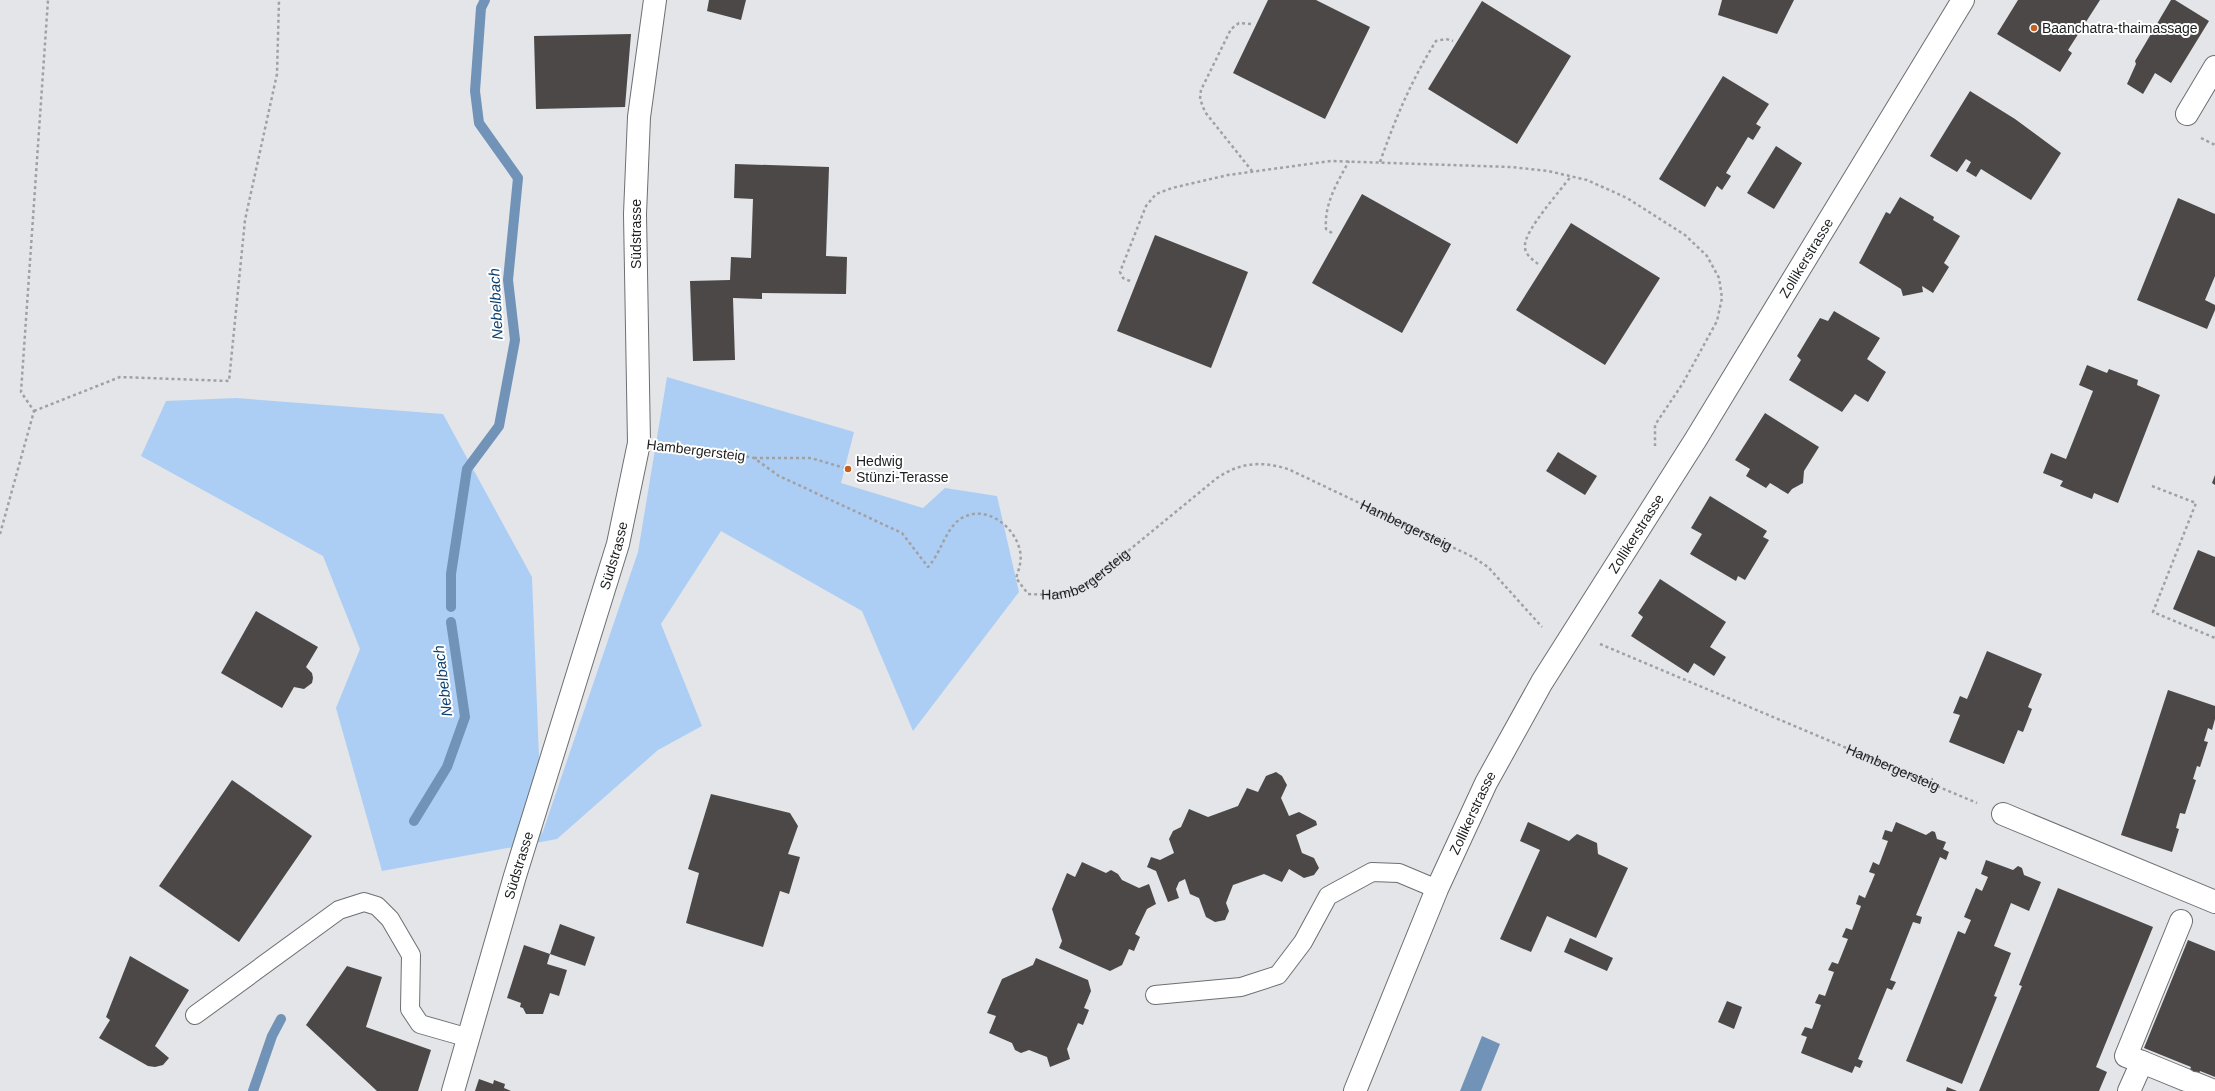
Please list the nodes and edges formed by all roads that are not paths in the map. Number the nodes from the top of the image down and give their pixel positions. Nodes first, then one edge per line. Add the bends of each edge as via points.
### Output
1 (655, 0) edge
2 (1963, 0) edge
3 (2215, 67) edge
4 (2187, 114) dead end
5 (2003, 814) road end
6 (1437, 889) junction
7 (2215, 902) edge
8 (2181, 921) dead end
9 (1156, 995) dead end
10 (195, 1015) dead end
11 (469, 1038) junction
12 (2142, 1062) junction
13 (2198, 1085) edge
14 (453, 1091) edge
15 (1355, 1091) edge
16 (2129, 1091) edge

1 - 11 street, Südstrasse via 639,117 635,214 639,443 618,544 515,876
2 - 6 street, Zollikerstrasse via 1696,438 1542,682 1486,784
3 - 4 street
5 - 7 street
6 - 9 lane via 1399,873 1372,872 1328,896 1302,942 1278,975 1241,987
6 - 15 street, Zollikerstrasse
8 - 12 street via 2126,1056
10 - 11 lane via 339,910 364,902 377,906 390,919 411,955 410,1009 420,1024
11 - 14 street, Südstrasse
12 - 13 street
12 - 16 street

